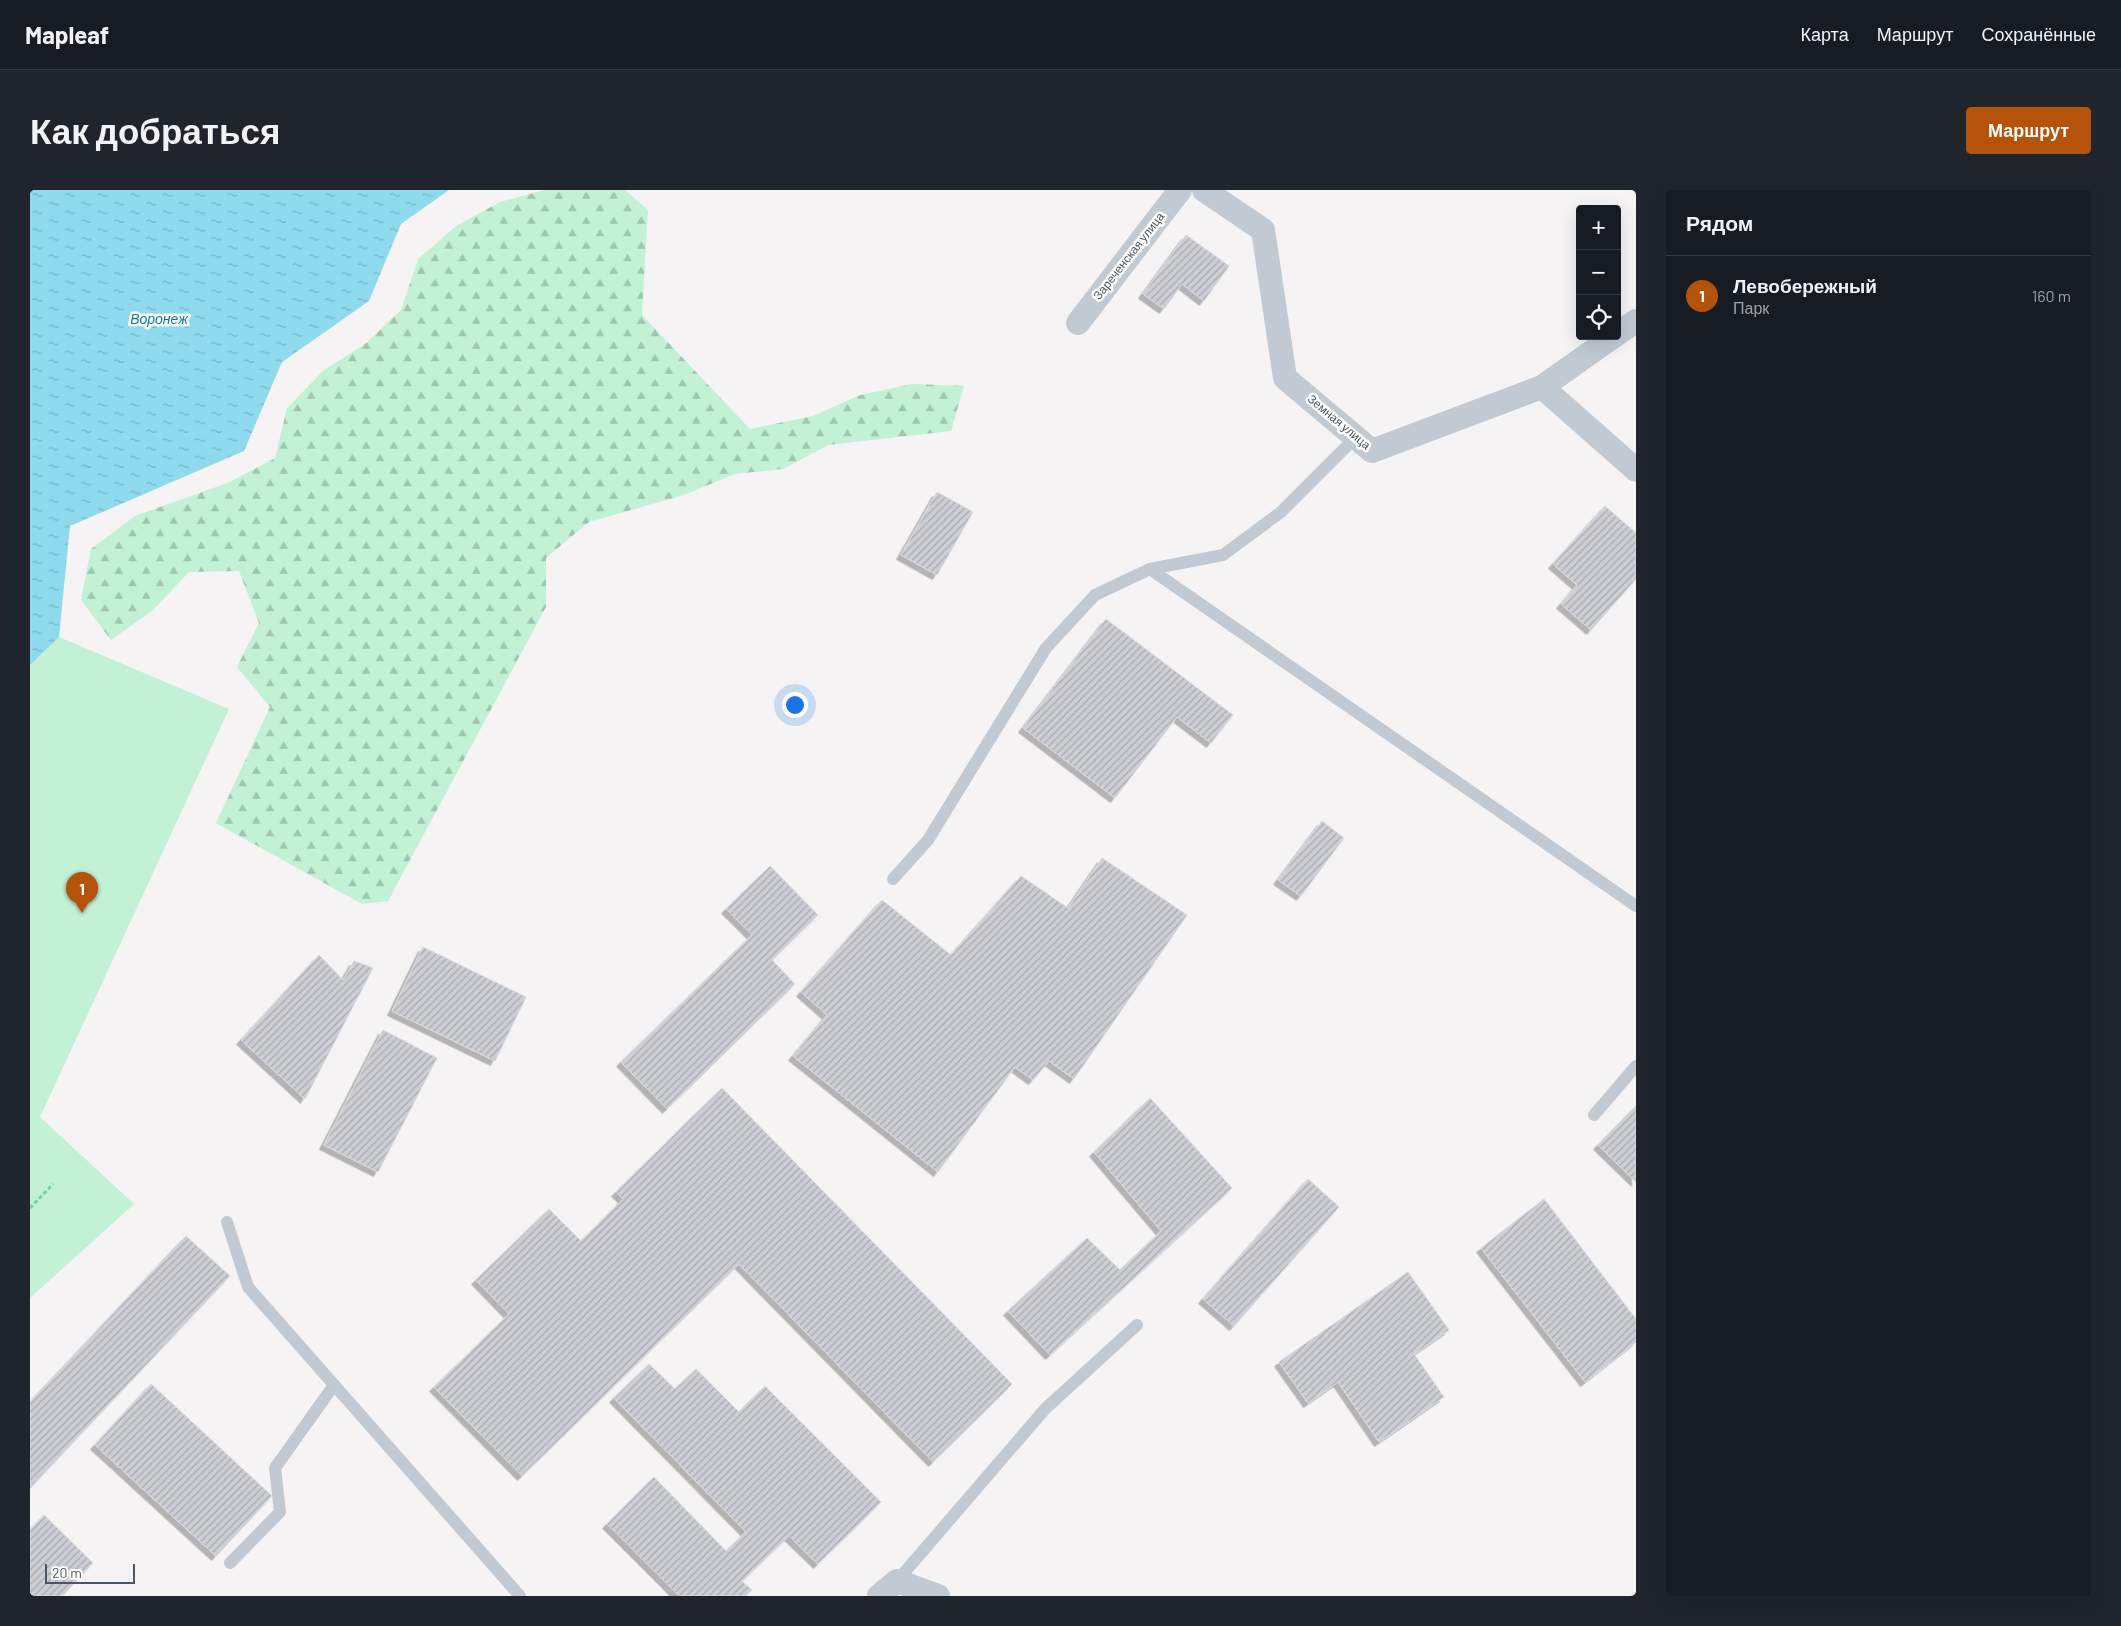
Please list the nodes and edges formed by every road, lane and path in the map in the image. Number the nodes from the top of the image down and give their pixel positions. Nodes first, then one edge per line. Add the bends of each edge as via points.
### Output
1 (1180, 190) edge
2 (1204, 190) edge
3 (1636, 321) edge
4 (1078, 323) dead end
5 (1621, 332) edge
6 (1609, 340) edge
7 (1542, 387) junction
8 (1356, 437) junction
9 (1636, 470) edge
10 (1150, 569) junction
11 (893, 879) dead end
12 (1636, 906) edge
13 (1636, 1066) edge
14 (1594, 1115) dead end
15 (53, 1184) dead end
16 (30, 1208) edge
17 (227, 1222) dead end
18 (1136, 1325) dead end
19 (334, 1385) junction
20 (230, 1563) dead end
21 (888, 1589) edge
22 (520, 1596) edge
23 (938, 1596) edge

1 - 4 street, Зареченская улица
2 - 8 street, Земная улица via 1263,230 1285,378
3 - 5 street
6 - 7 street
7 - 8 street, Земная улица via 1372,450
7 - 9 street
8 - 10 lane via 1281,512 1223,555
10 - 11 lane via 1095,596 1046,648 928,840
10 - 12 lane
13 - 14 lane
15 - 16 path
17 - 19 lane via 248,1287
18 - 21 lane via 1044,1409
19 - 20 lane via 275,1468 280,1512
19 - 22 lane
21 - 23 street

